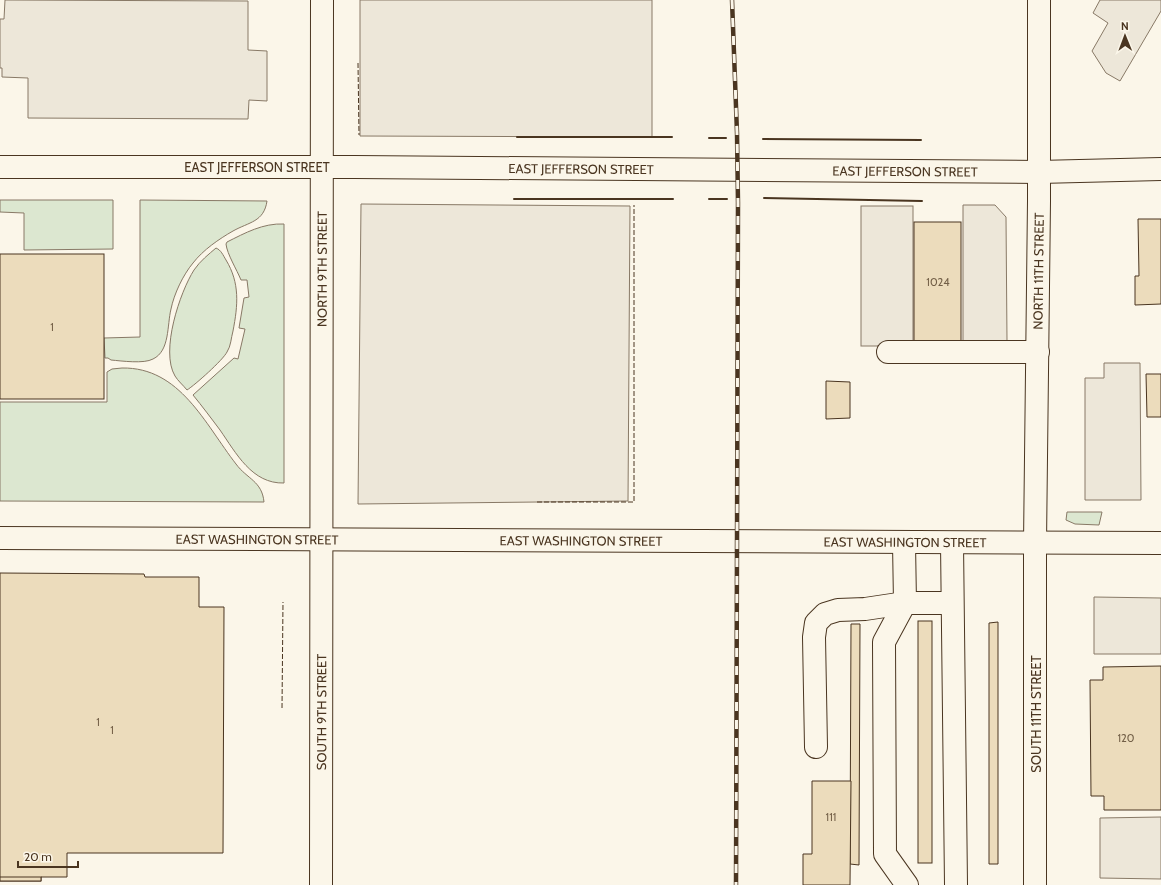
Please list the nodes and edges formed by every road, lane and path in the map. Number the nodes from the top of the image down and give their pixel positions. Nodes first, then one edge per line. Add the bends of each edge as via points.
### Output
1 (322, 0) edge
2 (1039, 0) edge
3 (322, 167) junction
4 (0, 168) edge
5 (1161, 169) edge
6 (1039, 172) junction
7 (888, 352) dead end
8 (1038, 352) junction
9 (0, 538) edge
10 (322, 539) junction
11 (904, 543) junction
12 (952, 543) junction
13 (1035, 543) junction
14 (1161, 543) edge
15 (952, 603) junction
16 (905, 604) junction
17 (816, 747) dead end
18 (321, 885) edge
19 (907, 885) edge
20 (956, 885) edge
21 (1035, 885) edge

1 - 3 street, NORTH 9TH STREET
2 - 6 street, NORTH 11TH STREET
3 - 4 street, EAST JEFFERSON STREET
3 - 6 street, EAST JEFFERSON STREET
3 - 10 street, NORTH 9TH STREET
5 - 6 street, EAST JEFFERSON STREET
6 - 8 street, NORTH 11TH STREET
7 - 8 street
8 - 13 street, NORTH 11TH STREET
9 - 10 street, EAST WASHINGTON STREET
10 - 11 street, EAST WASHINGTON STREET
10 - 18 street, SOUTH 9TH STREET
11 - 12 street, EAST WASHINGTON STREET
11 - 16 street
12 - 13 street, EAST WASHINGTON STREET
12 - 15 street
13 - 14 street, EAST WASHINGTON STREET
13 - 21 street, SOUTH 11TH STREET
15 - 16 street
15 - 20 street
16 - 17 street via 838,610 825,614 816,623
16 - 19 street via 884,642 885,854

